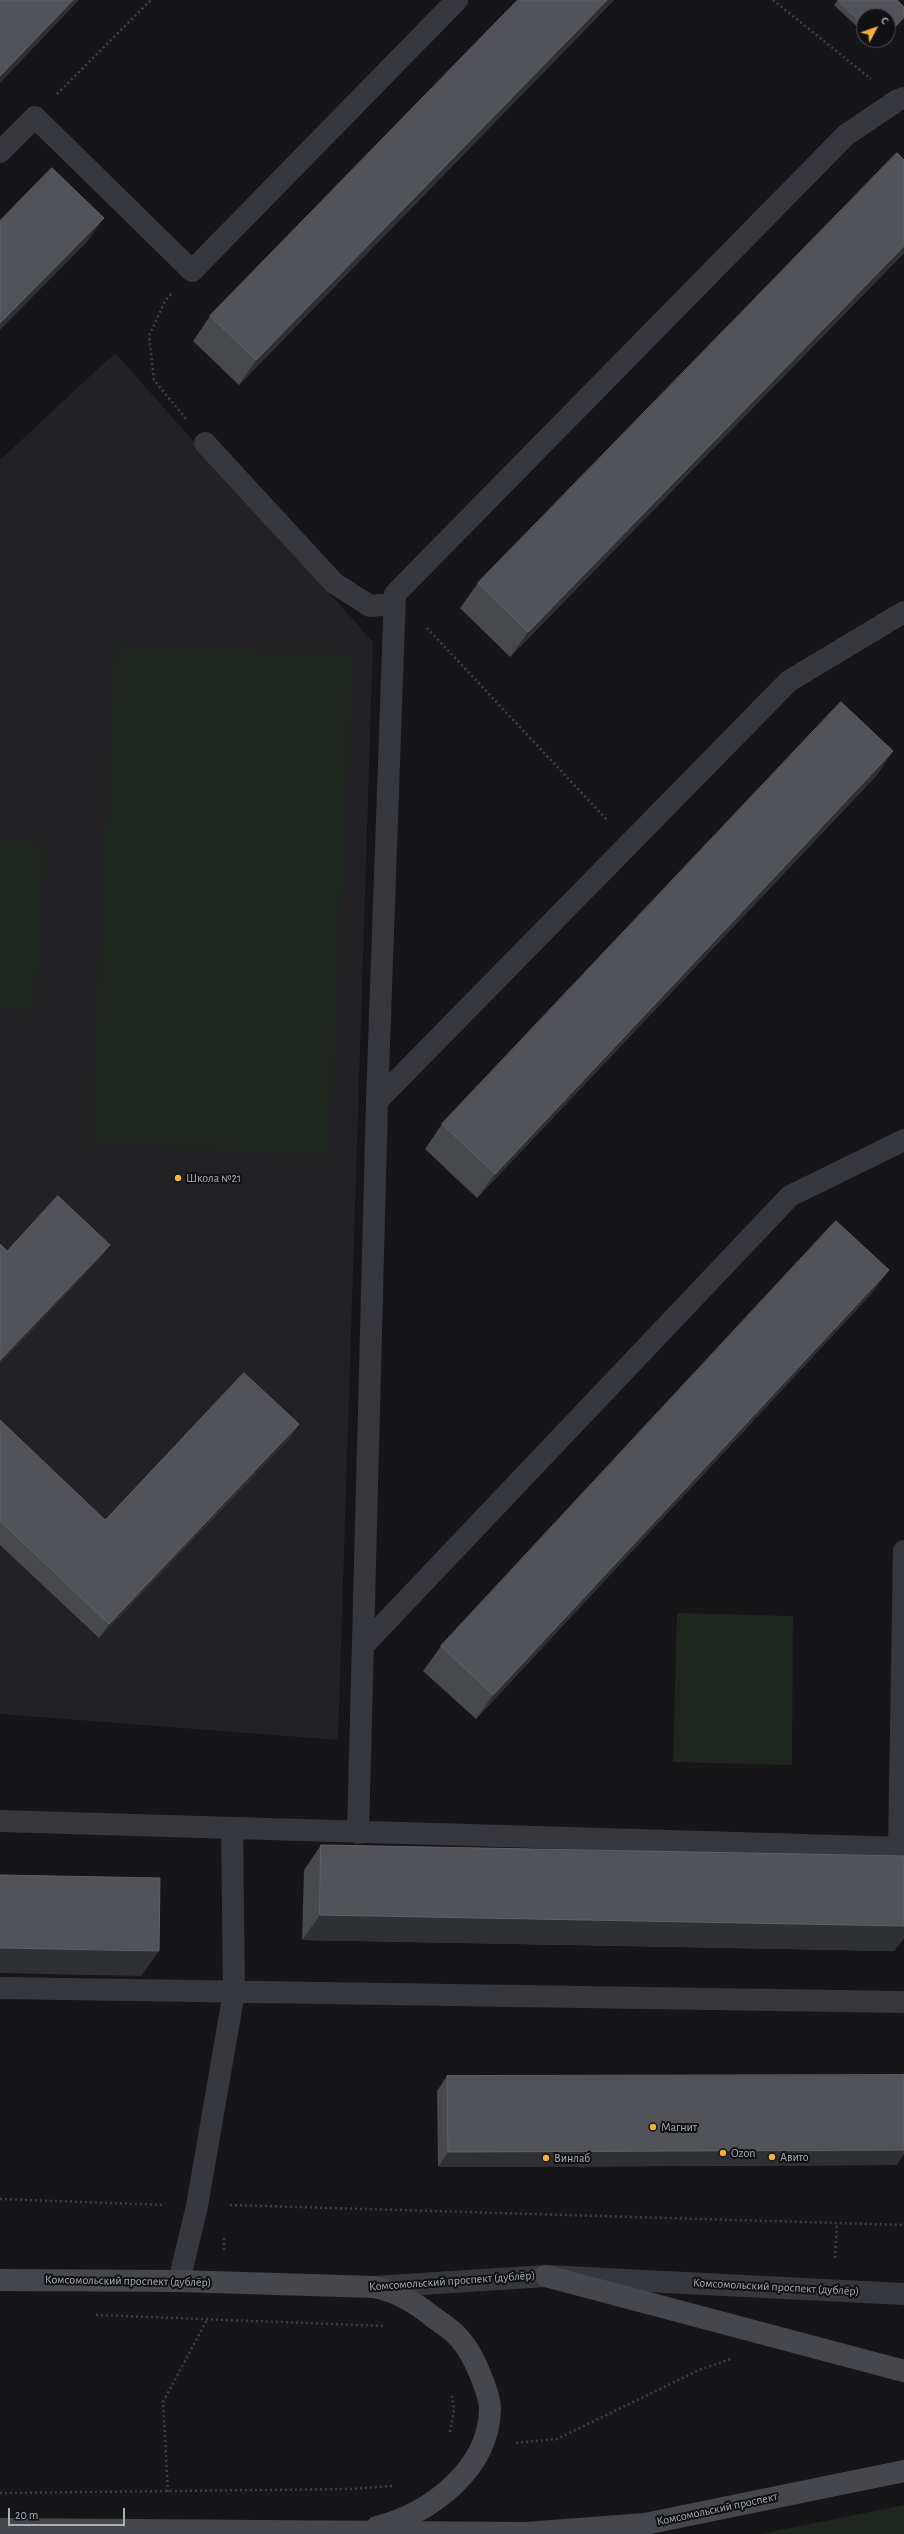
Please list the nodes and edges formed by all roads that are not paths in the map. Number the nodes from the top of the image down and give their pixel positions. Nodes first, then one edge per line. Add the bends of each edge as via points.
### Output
1 (457, 0) edge
2 (901, 99) edge
3 (0, 152) edge
4 (205, 443) road end
5 (394, 599) junction
6 (904, 612) edge
7 (377, 1101) junction
8 (904, 1140) edge
9 (904, 1551) edge
10 (363, 1646) junction
11 (0, 1821) edge
12 (232, 1829) junction
13 (358, 1833) junction
14 (902, 1848) edge
15 (0, 1988) edge
16 (234, 1992) junction
17 (904, 2002) edge
18 (546, 2276) junction
19 (0, 2280) edge
20 (179, 2281) junction
21 (374, 2287) junction
22 (904, 2294) edge
23 (904, 2371) edge
24 (904, 2471) edge
25 (0, 2529) edge
26 (348, 2532) junction

1 - 3 street via 192,271 35,117
2 - 5 street via 846,135
4 - 5 street via 334,583 370,606
5 - 7 street
6 - 7 street via 789,681
7 - 10 street
8 - 10 street via 790,1196
9 - 14 street
10 - 13 street
11 - 12 street
12 - 13 street
12 - 16 street
13 - 14 street
15 - 16 street
16 - 17 street
16 - 20 street via 197,2206
18 - 21 street, Комсомольский проспект (дублёр)
18 - 22 street, Комсомольский проспект (дублёр)
18 - 23 main road
19 - 20 main road, Комсомольский проспект (дублёр)
20 - 21 main road, Комсомольский проспект (дублёр)
21 - 26 main road via 403,2296 453,2331 466,2347 485,2386 490,2408 483,2446 463,2475 425,2506 385,2525
24 - 26 main road, Комсомольский проспект via 645,2524 526,2532
25 - 26 main road, Комсомольский проспект

